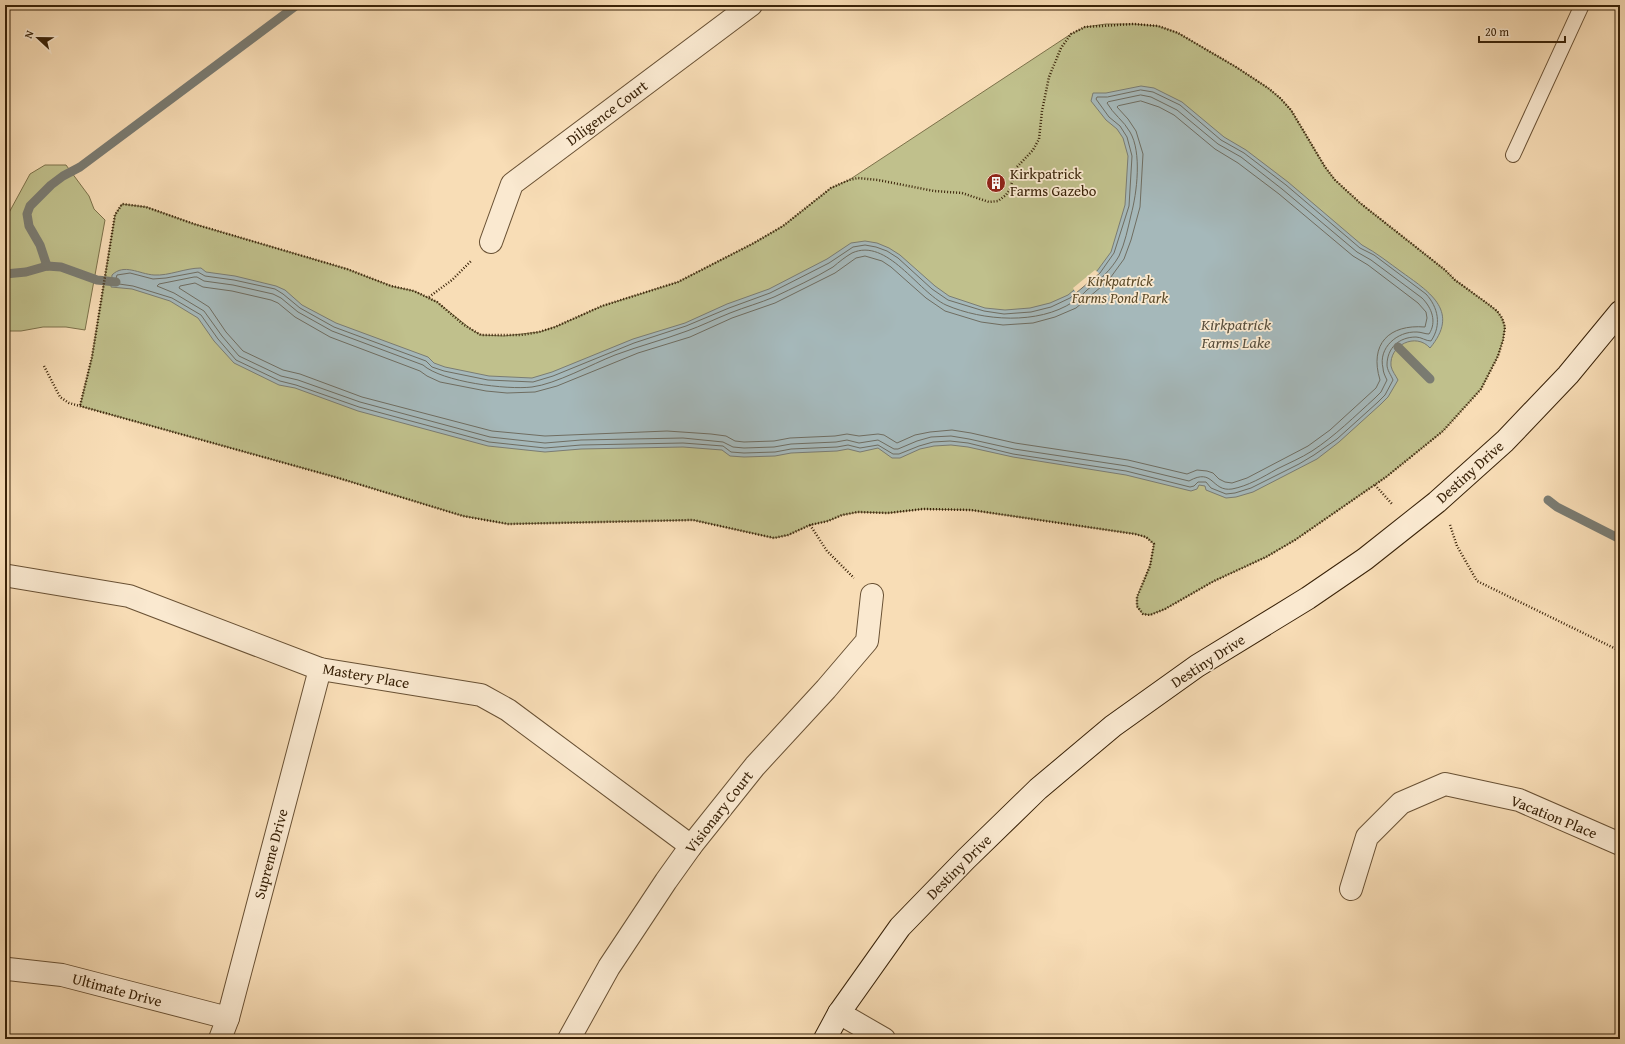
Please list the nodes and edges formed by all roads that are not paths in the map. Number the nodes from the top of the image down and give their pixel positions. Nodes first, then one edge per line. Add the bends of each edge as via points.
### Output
1 (751, 5) edge
2 (1582, 5) edge
3 (1513, 155) dead end
4 (491, 242) road end
5 (1620, 312) edge
6 (5, 577) edge
7 (872, 595) road end
8 (320, 669) junction
9 (1620, 844) edge
10 (691, 846) junction
11 (1352, 889) dead end
12 (5, 970) edge
13 (839, 1013) junction
14 (228, 1018) junction
15 (220, 1039) edge
16 (569, 1039) edge
17 (825, 1039) edge
18 (884, 1039) edge

1 - 4 street, Diligence Court via 512,184
2 - 3 lane
5 - 13 street, Destiny Drive via 1568,375 1505,441 1437,502 1365,559 1197,666 1120,721 1038,789 900,927
6 - 8 street, Mastery Place via 129,596
7 - 10 street, Visionary Court via 868,641 755,766
8 - 10 street, Mastery Place via 481,695 508,710
8 - 14 street, Supreme Drive
9 - 11 street, Vacation Place via 1519,800 1445,784 1401,803 1367,837
10 - 16 street, Visionary Court via 609,967
12 - 14 street, Ultimate Drive via 62,975
13 - 17 street, Destiny Drive
13 - 18 street
14 - 15 street, Supreme Drive

